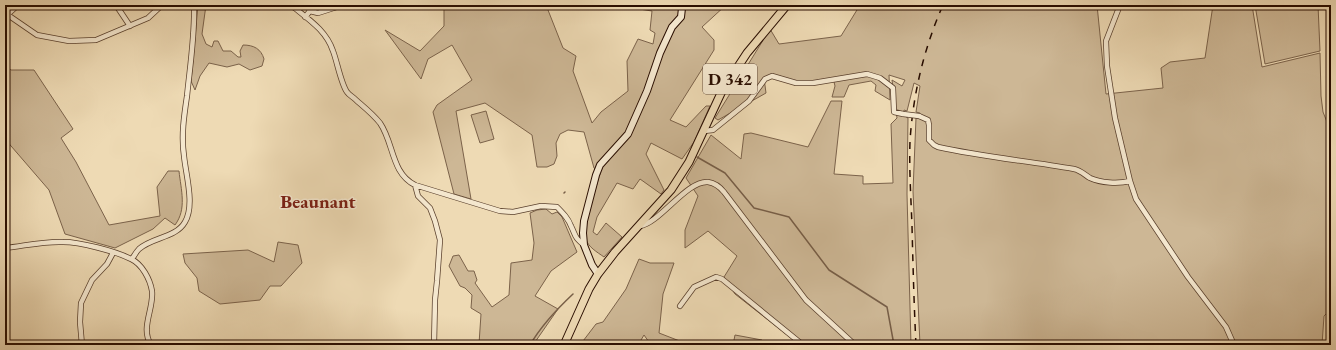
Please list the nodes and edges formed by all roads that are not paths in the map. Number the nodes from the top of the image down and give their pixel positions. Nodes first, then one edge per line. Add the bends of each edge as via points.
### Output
1 (18, 5) edge
2 (116, 5) edge
3 (162, 5) edge
4 (194, 5) edge
5 (291, 5) edge
6 (307, 5) edge
7 (343, 5) edge
8 (614, 5) edge
9 (634, 5) edge
10 (681, 5) edge
11 (787, 5) edge
12 (1120, 5) edge
13 (310, 11) junction
14 (7, 14) edge
15 (306, 17) junction
16 (130, 26) junction
17 (704, 132) junction
18 (1130, 181) junction
19 (415, 185) junction
20 (638, 226) junction
21 (584, 246) junction
22 (5, 248) edge
23 (113, 252) junction
24 (132, 259) junction
25 (598, 274) junction
26 (680, 306) dead end
27 (82, 345) edge
28 (151, 345) edge
29 (434, 345) edge
30 (564, 345) edge
31 (803, 345) edge
32 (855, 345) edge
33 (1234, 345) edge

1 - 14 street
2 - 16 street
3 - 16 street via 148,18
4 - 24 street via 183,140 190,200 189,214 178,231 139,249
5 - 15 street
6 - 13 street
7 - 13 street via 318,13
8 - 9 street
10 - 21 street via 681,17 672,27 660,52 647,91 628,134 600,166 596,175 584,221
11 - 17 main road, D 342 via 747,53 722,91
12 - 18 street via 1106,41 1107,66 1115,118
13 - 15 street
14 - 16 street via 37,34 69,41 96,40
15 - 19 street via 320,28 326,37 347,92 380,123 397,166 403,176
17 - 18 street, bridge via 713,130 749,101 764,79 772,76 796,83 813,83 867,74 880,78 892,88 894,112 928,120 929,140 934,146 1077,169 1091,178 1104,181
17 - 20 main road, D 342 via 671,190
18 - 33 street via 1136,199 1188,277 1226,327
19 - 21 street via 500,211 513,212 541,206 557,207 565,215 576,238
19 - 29 street via 418,196 430,208 440,240
20 - 25 main road, D 342
20 - 32 street via 651,222 670,204 698,184 707,182 717,185 806,300
21 - 25 street
22 - 23 street via 76,242
23 - 24 street
23 - 27 street via 107,264 92,280 81,303
24 - 28 street via 144,272 151,288 146,330
25 - 30 main road, D 342
26 - 31 street via 694,287 716,276

